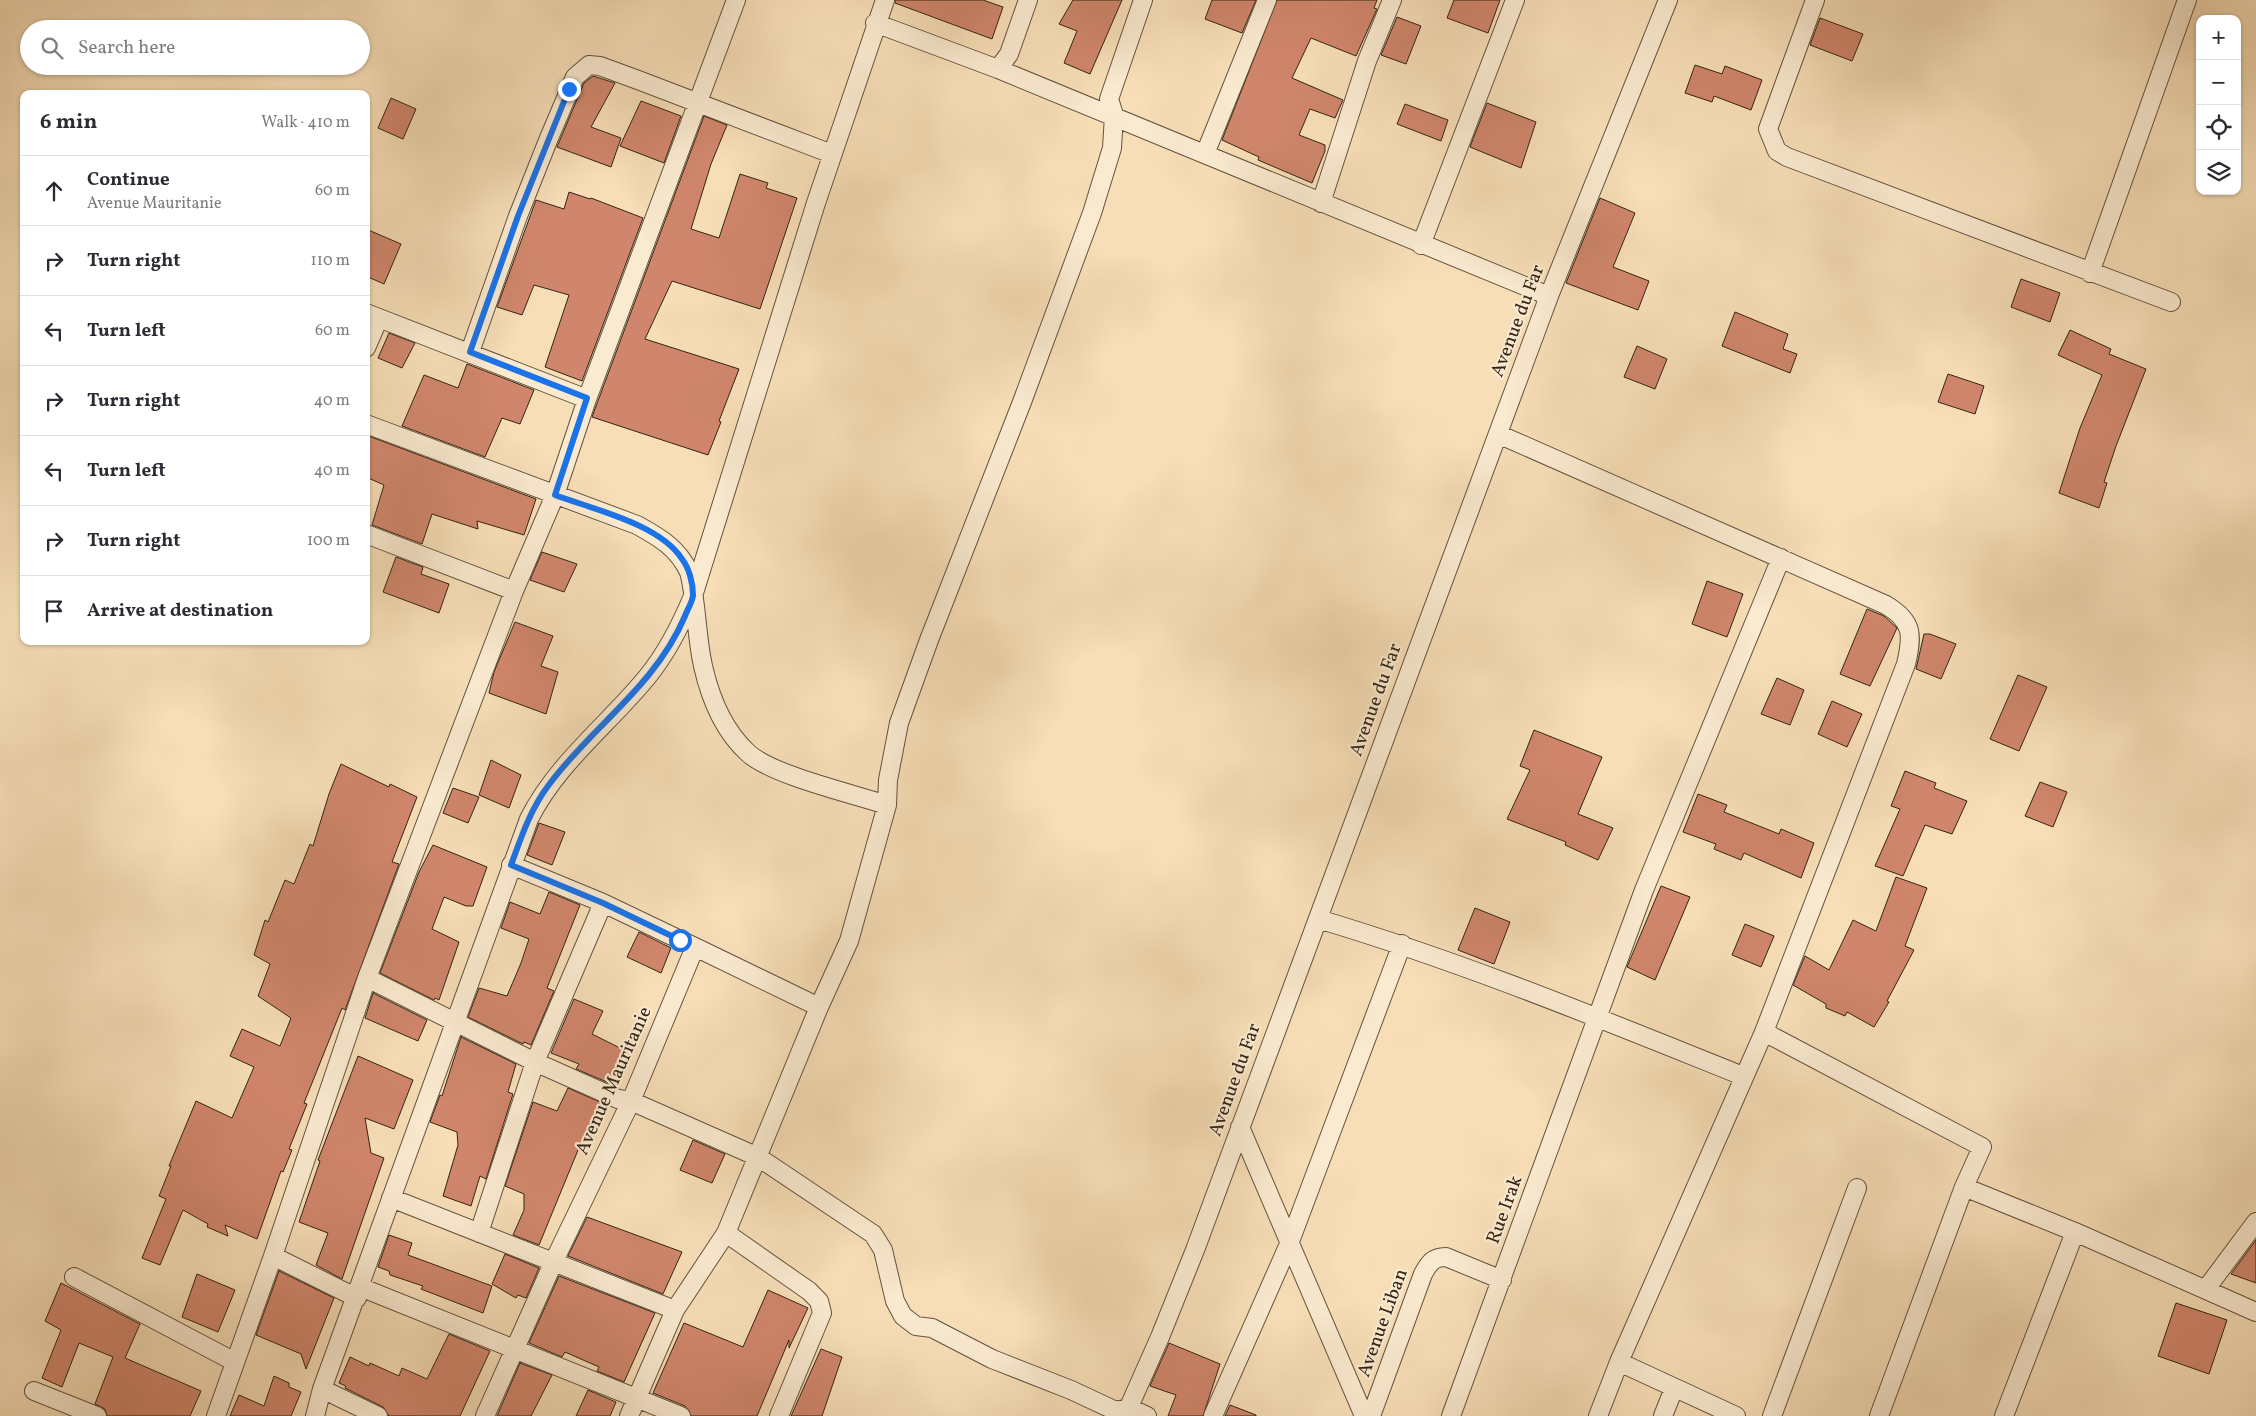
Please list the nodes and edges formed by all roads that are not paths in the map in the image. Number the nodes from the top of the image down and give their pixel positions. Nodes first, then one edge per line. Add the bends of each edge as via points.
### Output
1 (736, 0) edge
2 (885, 0) edge
3 (1028, 0) edge
4 (1143, 0) edge
5 (1268, 0) edge
6 (1392, 0) edge
7 (1515, 0) edge
8 (1668, 0) edge
9 (1815, 0) edge
10 (2187, 0) edge
11 (875, 23) junction
12 (998, 69) junction
13 (696, 103) junction
14 (1114, 115) junction
15 (832, 154) junction
16 (1205, 154) junction
17 (1321, 203) junction
18 (1421, 245) junction
19 (2090, 273) junction
20 (1549, 296) junction
21 (2171, 302) dead end
22 (372, 316) edge
23 (470, 352) junction
24 (587, 398) junction
25 (370, 426) edge
26 (1498, 434) junction
27 (555, 495) junction
28 (370, 536) edge
29 (1781, 558) junction
30 (514, 591) junction
31 (693, 596) junction
32 (886, 805) junction
33 (511, 865) junction
34 (603, 903) junction
35 (1318, 919) junction
36 (1402, 944) junction
37 (696, 947) junction
38 (367, 978) junction
39 (819, 1007) junction
40 (1597, 1017) junction
41 (455, 1022) junction
42 (1764, 1032) junction
43 (535, 1062) junction
44 (1743, 1076) junction
45 (631, 1101) junction
46 (1240, 1127) junction
47 (758, 1157) junction
48 (1964, 1187) junction
49 (1857, 1188) dead end
50 (391, 1198) junction
51 (2256, 1222) edge
52 (2075, 1232) junction
53 (479, 1233) junction
54 (726, 1233) junction
55 (1289, 1244) junction
56 (273, 1256) junction
57 (554, 1261) junction
58 (74, 1277) dead end
59 (1502, 1280) junction
60 (2206, 1289) junction
61 (358, 1292) junction
62 (675, 1310) junction
63 (2256, 1312) edge
64 (514, 1348) junction
65 (235, 1362) junction
66 (1619, 1362) junction
67 (1674, 1388) junction
68 (322, 1389) junction
69 (34, 1391) dead end
70 (637, 1398) junction
71 (1127, 1412) edge
72 (97, 1416) edge
73 (216, 1416) edge
74 (315, 1416) edge
75 (378, 1416) edge
76 (485, 1416) edge
77 (629, 1416) edge
78 (681, 1416) edge
79 (779, 1416) edge
80 (1147, 1416) edge
81 (1213, 1416) edge
82 (1364, 1416) edge
83 (1371, 1416) edge
84 (1451, 1416) edge
85 (1598, 1416) edge
86 (1663, 1416) edge
87 (1736, 1416) edge
88 (1772, 1416) edge
89 (1879, 1416) edge
90 (2004, 1416) edge

1 - 13 street
2 - 11 street
3 - 12 street via 1009,54
4 - 14 street via 1109,99
5 - 16 street
6 - 17 street via 1367,61
7 - 18 street
8 - 20 street, Avenue du Far
9 - 19 street via 1768,129 1777,150
10 - 19 street
11 - 12 street
11 - 15 street
12 - 14 street
13 - 15 street
13 - 23 street via 600,66 589,65 575,77 518,216
13 - 24 street
14 - 16 street
14 - 32 street via 1112,148 1092,213 928,640 899,724
15 - 31 street
16 - 17 street
17 - 18 street
18 - 20 street
19 - 21 street
20 - 26 street, Avenue du Far
22 - 23 street
23 - 24 street
24 - 27 street
25 - 27 street
26 - 29 street
26 - 35 street, Avenue du Far
27 - 30 street
27 - 31 street via 637,525 657,536 682,558
28 - 30 street
29 - 40 street, Rue Irak via 1676,809
29 - 42 street via 1901,614 1908,626 1911,643 1906,664
30 - 38 street
31 - 32 street via 703,666 711,692 725,722 748,753 777,770
31 - 33 street via 672,642 648,675 545,791 529,819
32 - 39 street via 849,941
33 - 34 street
33 - 41 street
34 - 37 street
34 - 43 street
35 - 36 street
35 - 46 street, Avenue du Far
36 - 40 street
36 - 55 street
37 - 39 street
37 - 45 street, Avenue Mauritanie
38 - 41 street
38 - 56 street
39 - 47 street
40 - 44 street
40 - 59 street, Rue Irak
41 - 43 street
41 - 50 street
42 - 44 street
42 - 48 street via 1982,1147
43 - 45 street via 618,1099
43 - 53 street
44 - 66 street
45 - 47 street
45 - 57 street, Avenue Mauritanie
46 - 55 street
46 - 71 street, Avenue du Far via 1160,1337
47 - 54 street
47 - 71 street via 873,1234 883,1250 895,1302 903,1316 916,1326 932,1328 992,1358 1116,1411
48 - 52 street
48 - 89 street
49 - 88 street
50 - 53 street
50 - 61 street
51 - 60 street
52 - 60 street
52 - 90 street
53 - 57 street
54 - 62 street
54 - 79 street via 819,1301 822,1313
55 - 81 street
55 - 82 street
56 - 61 street
56 - 65 street
57 - 62 street
57 - 64 street, Avenue Mauritanie
58 - 65 street
59 - 83 street, Avenue Liban via 1446,1258 1432,1260 1423,1274
59 - 84 street, Rue Irak
60 - 63 street
61 - 64 street
61 - 68 street
62 - 70 street
64 - 70 street
64 - 76 street, Avenue Mauritanie
65 - 73 street
66 - 67 street
66 - 85 street
67 - 86 street
67 - 87 street
68 - 74 street
68 - 75 street
69 - 72 street
70 - 77 street
70 - 78 street
71 - 80 street

